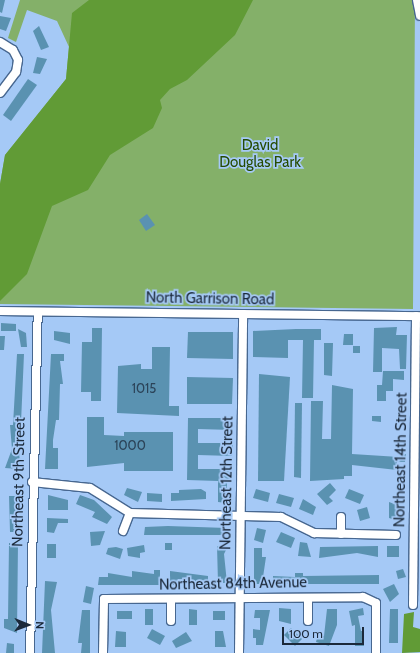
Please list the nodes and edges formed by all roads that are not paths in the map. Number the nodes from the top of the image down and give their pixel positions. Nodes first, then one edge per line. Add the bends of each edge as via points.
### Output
1 (417, 0) edge
2 (420, 16) edge
3 (0, 42) edge
4 (0, 93) edge
5 (0, 311) edge
6 (38, 312) junction
7 (243, 314) junction
8 (418, 316) edge
9 (32, 482) junction
10 (130, 513) junction
11 (241, 514) junction
12 (341, 517) dead end
13 (123, 531) dead end
14 (341, 534) junction
15 (396, 535) dead end
16 (240, 598) junction
17 (308, 598) junction
18 (171, 599) junction
19 (413, 605) dead end
20 (171, 621) dead end
21 (308, 621) dead end
22 (30, 653) edge
23 (103, 653) edge
24 (239, 653) edge
25 (376, 653) edge

1 - 2 street
3 - 4 street via 12,50 18,60 16,72
5 - 6 street, North Garrison Road
6 - 7 street, North Garrison Road
6 - 9 street, Northeast 9th Street
7 - 8 street, North Garrison Road
7 - 11 street, Northeast 12th Street
8 - 19 street, Northeast 14th Street
9 - 10 street via 90,488
9 - 22 street, Northeast 9th Street
10 - 11 street
10 - 13 street
11 - 14 street via 282,517 314,533
11 - 16 street, Northeast 12th Street
12 - 14 street
14 - 15 street
16 - 17 street, Northeast 84th Avenue
16 - 18 street, Northeast 84th Avenue
16 - 24 street, Northeast 12th Street
17 - 21 street
17 - 25 street, Northeast 84th Avenue via 363,597 376,603
18 - 20 street
18 - 23 street, Northeast 84th Avenue via 104,599

